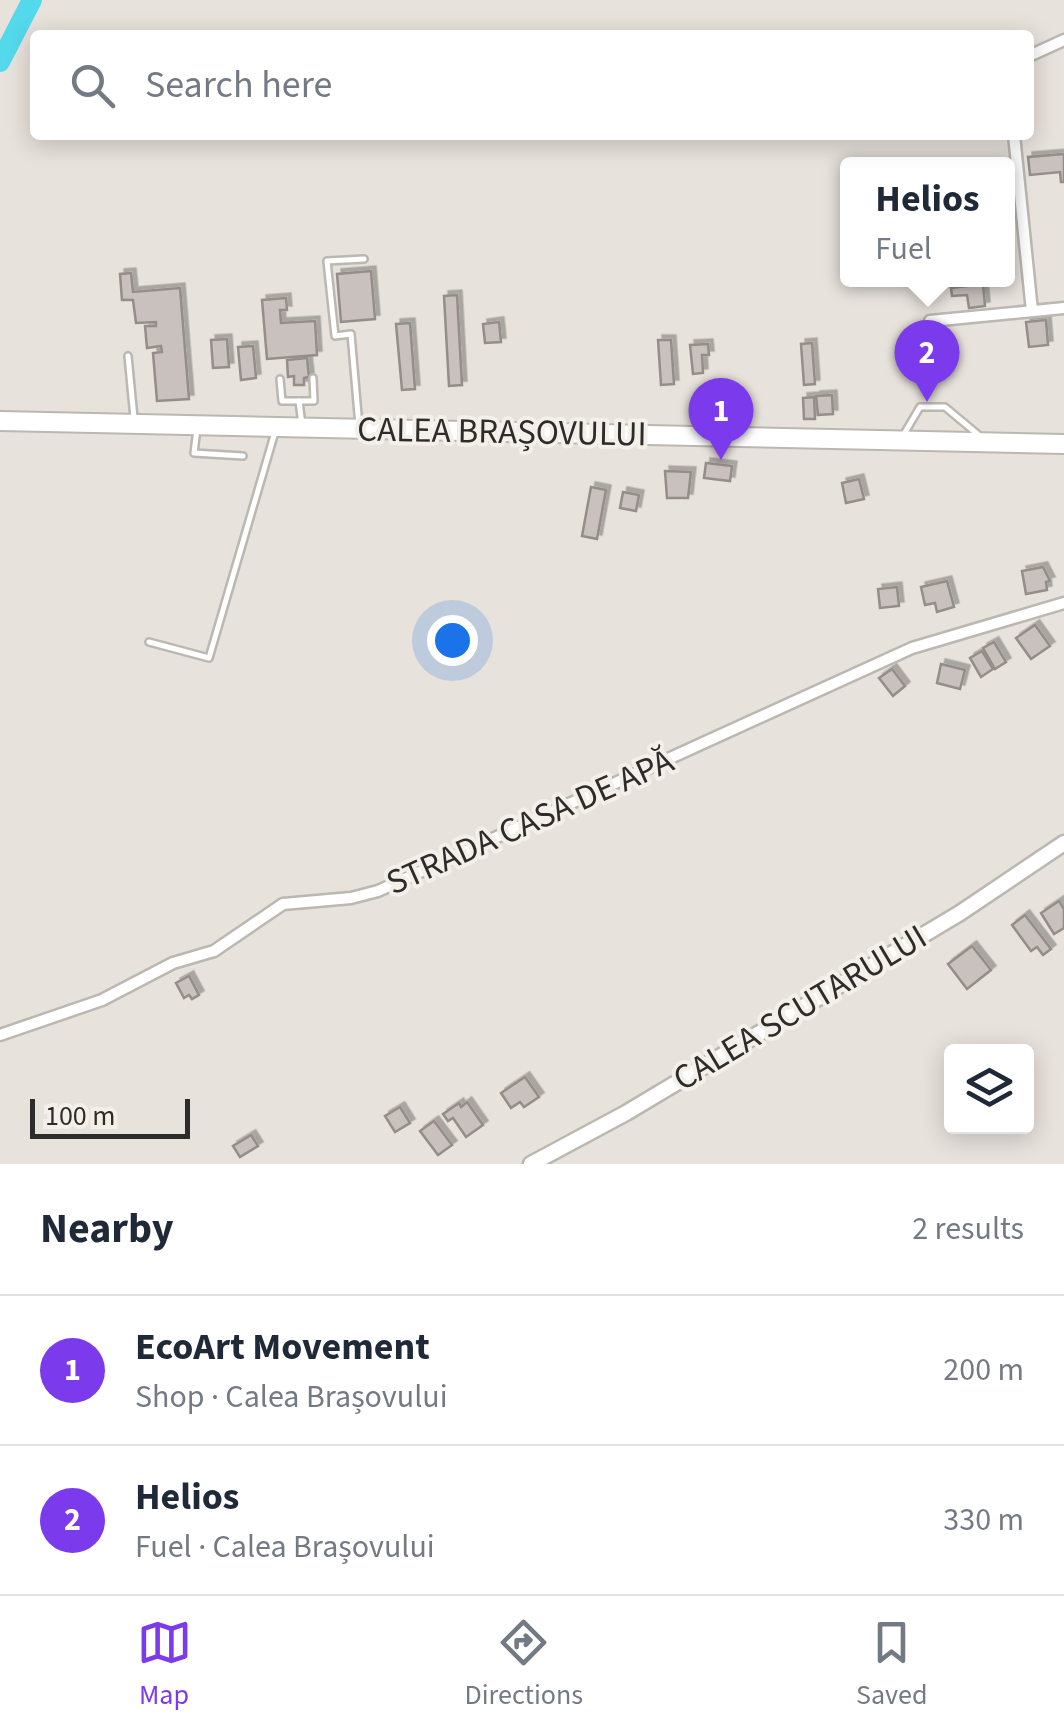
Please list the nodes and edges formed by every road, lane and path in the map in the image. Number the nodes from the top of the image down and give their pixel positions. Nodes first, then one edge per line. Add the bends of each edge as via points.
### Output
1 (1064, 40) edge
2 (1034, 54) edge
3 (1015, 140) edge
4 (364, 259) dead end
5 (1064, 308) edge
6 (1032, 310) junction
7 (930, 321) dead end
8 (128, 356) dead end
9 (312, 378) dead end
10 (280, 379) dead end
11 (299, 402) junction
12 (0, 421) edge
13 (135, 424) junction
14 (197, 426) junction
15 (277, 428) junction
16 (302, 428) junction
17 (359, 429) junction
18 (901, 440) junction
19 (988, 442) junction
20 (1064, 444) edge
21 (242, 456) dead end
22 (1064, 603) edge
23 (149, 642) dead end
24 (1064, 843) edge
25 (0, 1035) edge
26 (530, 1164) edge

1 - 2 street
3 - 6 street
4 - 17 lane via 327,262 335,336 350,334
5 - 6 street
6 - 7 street
8 - 13 lane
9 - 11 lane via 314,401
10 - 11 lane via 282,401
11 - 16 lane
12 - 13 highway, CALEA BRAȘOVULUI
13 - 14 highway, CALEA BRAȘOVULUI
14 - 15 highway, CALEA BRAȘOVULUI
14 - 21 lane via 194,453
15 - 16 highway, CALEA BRAȘOVULUI
15 - 23 lane via 208,658
16 - 17 highway, CALEA BRAȘOVULUI
17 - 18 highway, CALEA BRAȘOVULUI
18 - 19 highway, CALEA BRAȘOVULUI
18 - 19 lane via 920,407 945,406
19 - 20 highway, CALEA BRAȘOVULUI
22 - 25 street, STRADA CASA DE APĂ via 912,648 378,891 283,904 214,951
24 - 26 main road, CALEA SCUTARULUI via 960,913

